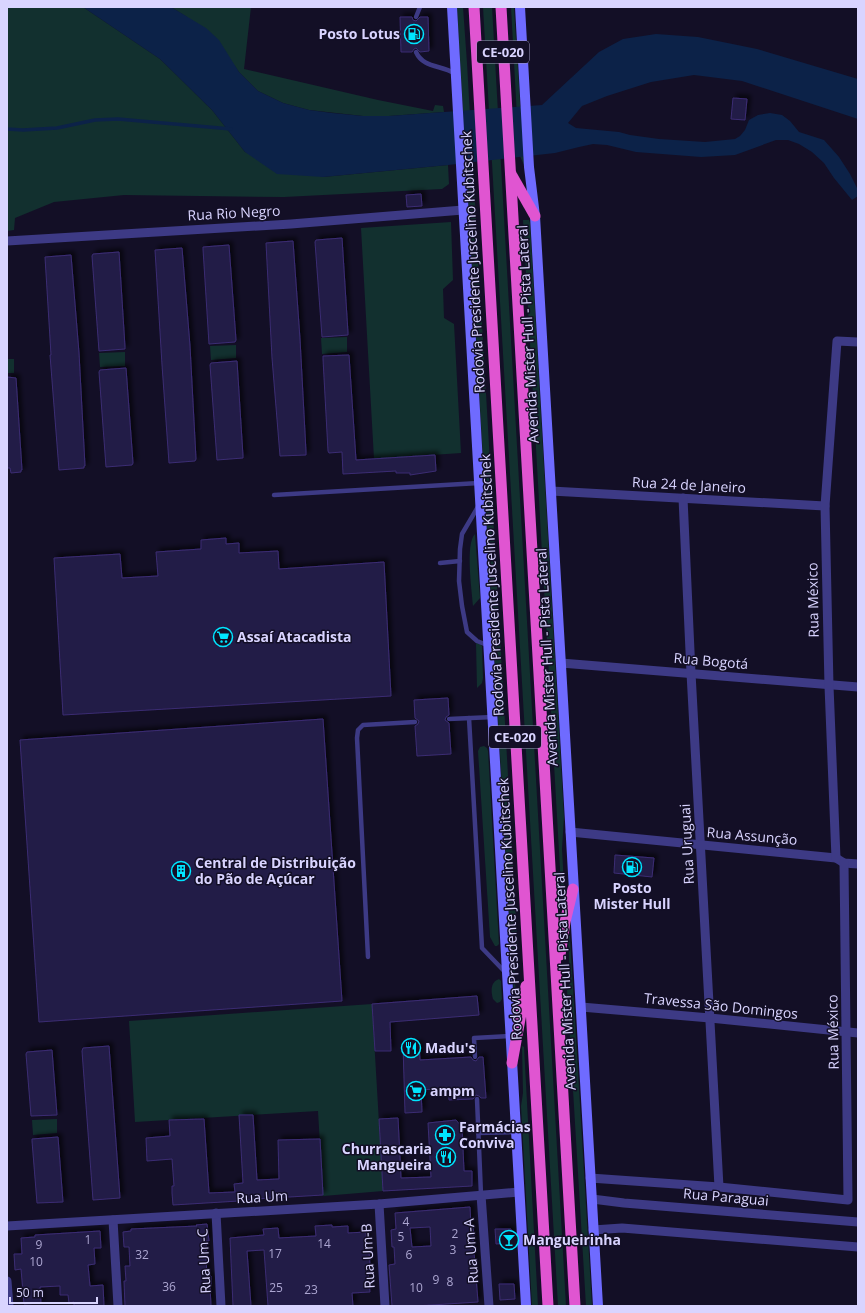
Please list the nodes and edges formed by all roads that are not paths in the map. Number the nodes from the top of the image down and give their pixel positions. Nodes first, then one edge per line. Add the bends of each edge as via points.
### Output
1 (420, 7) edge
2 (452, 7) edge
3 (474, 7) edge
4 (501, 7) edge
5 (520, 7) edge
6 (416, 17) dead end
7 (416, 52) dead end
8 (455, 73) junction
9 (510, 171) junction
10 (464, 210) junction
11 (535, 216) junction
12 (7, 241) edge
13 (858, 342) edge
14 (479, 483) junction
15 (551, 491) junction
16 (274, 495) dead end
17 (683, 498) junction
18 (480, 502) junction
19 (825, 506) junction
20 (460, 561) junction
21 (440, 563) dead end
22 (488, 645) junction
23 (561, 663) junction
24 (691, 673) junction
25 (829, 686) junction
26 (858, 687) edge
27 (492, 717) junction
28 (469, 718) junction
29 (449, 719) dead end
30 (415, 722) dead end
31 (570, 832) junction
32 (701, 845) junction
33 (840, 860) junction
34 (858, 864) edge
35 (573, 889) junction
36 (368, 957) dead end
37 (529, 968) junction
38 (507, 974) junction
39 (557, 978) junction
40 (581, 1007) junction
41 (710, 1018) junction
42 (847, 1032) junction
43 (858, 1033) edge
44 (511, 1036) junction
45 (475, 1057) dead end
46 (512, 1063) junction
47 (477, 1099) dead end
48 (516, 1132) junction
49 (478, 1133) junction
50 (590, 1178) junction
51 (719, 1187) junction
52 (519, 1192) junction
53 (481, 1195) junction
54 (592, 1198) junction
55 (379, 1204) junction
56 (216, 1214) junction
57 (113, 1220) junction
58 (858, 1222) edge
59 (7, 1226) edge
60 (593, 1230) junction
61 (858, 1247) edge
62 (7, 1281) edge
63 (9, 1306) edge
64 (118, 1306) edge
65 (221, 1306) edge
66 (385, 1306) edge
67 (489, 1306) edge
68 (526, 1306) edge
69 (548, 1306) edge
70 (575, 1306) edge
71 (598, 1306) edge

1 - 6 lane
2 - 8 main road
3 - 37 highway, Rodovia Presidente Juscelino Kubitschek / CE-020
4 - 9 highway, CE-020
5 - 11 main road, Avenida Mister Hull - Pista Lateral via 529,166
7 - 8 lane via 424,63
8 - 10 main road
9 - 11 highway
9 - 39 highway, CE-020
10 - 12 street, Rua Rio Negro via 319,222
10 - 14 main road
11 - 15 main road, Avenida Mister Hull - Pista Lateral
13 - 19 street, Rua México via 837,341
14 - 16 lane
14 - 18 main road
15 - 17 street, Rua 24 de Janeiro
15 - 23 main road, Avenida Mister Hull - Pista Lateral
17 - 19 street, Rua 24 de Janeiro
17 - 24 street, Rua Uruguai
18 - 20 lane via 462,534
18 - 22 main road
19 - 25 street, Rua México
20 - 21 lane
20 - 22 lane via 462,606 467,632 477,641
22 - 27 main road
23 - 24 street, Rua Bogotá
23 - 31 main road, Avenida Mister Hull - Pista Lateral
24 - 25 street, Rua Bogotá
24 - 32 street, Rua Uruguai
25 - 26 street, Rua Bogotá
25 - 33 street, Rua México
27 - 28 lane
27 - 38 main road
28 - 29 lane
28 - 38 lane via 482,948
30 - 36 lane via 363,725 358,730
31 - 32 street, Rua Assunção
31 - 35 main road, Avenida Mister Hull - Pista Lateral
32 - 33 street, Rua Assunção
32 - 41 street, Rua Uruguai
33 - 34 street, Rua Assunção
33 - 42 street, Rua México
35 - 39 highway via 565,922
35 - 40 main road, Avenida Mister Hull - Pista Lateral
37 - 46 highway
37 - 69 highway, Rodovia Presidente Juscelino Kubitschek / CE-020
38 - 44 main road
39 - 70 highway, CE-020
40 - 41 street, Travessa São Domingos
40 - 50 main road, Avenida Mister Hull - Pista Lateral
41 - 42 street, Travessa São Domingos
41 - 51 street, Rua Uruguai
42 - 43 street, Travessa São Domingos
42 - 51 street, Rua México via 848,1200
44 - 45 lane via 474,1038
44 - 46 main road
46 - 48 main road
47 - 49 lane
48 - 49 lane
48 - 52 main road
49 - 53 lane
50 - 51 street
50 - 54 main road, Avenida Mister Hull - Pista Lateral
52 - 53 street, Rua Um
52 - 68 main road
53 - 55 street, Rua Um
53 - 67 street, Rua Um-A
54 - 58 street, Rua Paraguai via 632,1204
54 - 60 main road, Avenida Mister Hull - Pista Lateral
55 - 56 street, Rua Um
55 - 66 street, Rua Um-B
56 - 57 street, Rua Um
56 - 65 street, Rua Um-C
57 - 59 street, Rua Um
57 - 64 street
60 - 61 street via 622,1228
60 - 71 main road, Avenida Mister Hull - Pista Lateral
62 - 63 street

